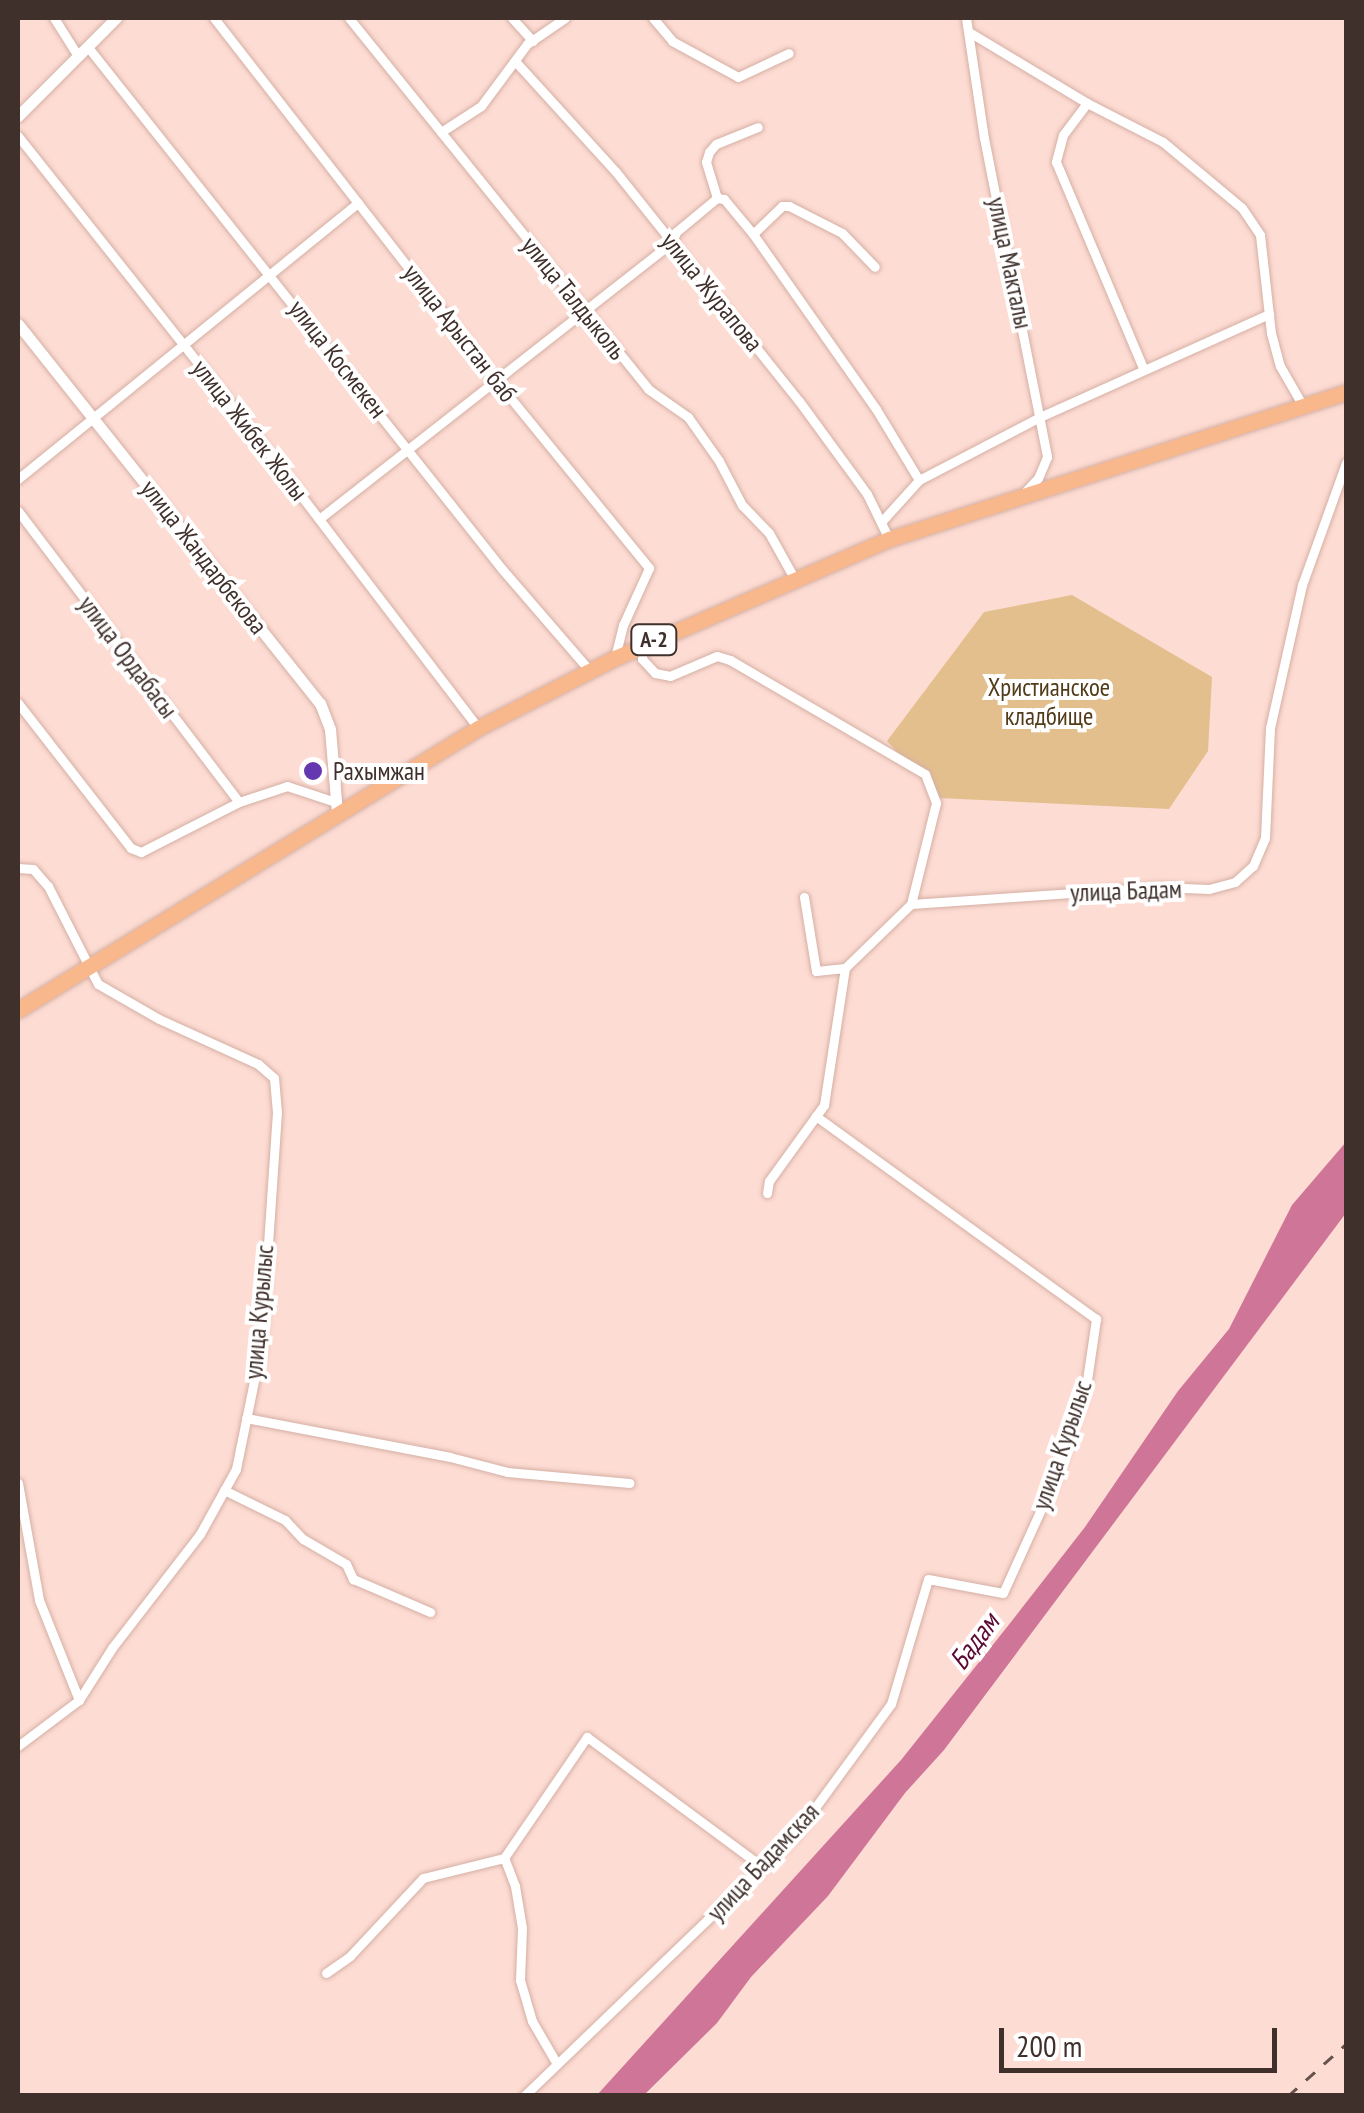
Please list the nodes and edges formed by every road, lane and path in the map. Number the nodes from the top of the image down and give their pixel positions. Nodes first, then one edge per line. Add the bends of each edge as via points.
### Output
1 (54, 18) edge
2 (116, 18) edge
3 (214, 18) edge
4 (349, 18) edge
5 (512, 18) edge
6 (565, 18) edge
7 (653, 18) edge
8 (966, 18) edge
9 (969, 32) junction
10 (532, 41) junction
11 (82, 51) junction
12 (789, 53) dead end
13 (515, 61) junction
14 (1087, 103) junction
15 (20, 107) edge
16 (758, 126) dead end
17 (441, 132) junction
18 (18, 136) edge
19 (717, 198) junction
20 (358, 203) junction
21 (754, 234) junction
22 (672, 242) junction
23 (875, 267) dead end
24 (270, 272) junction
25 (583, 312) junction
26 (1269, 314) junction
27 (18, 324) edge
28 (181, 342) junction
29 (1143, 368) junction
30 (496, 379) junction
31 (1346, 392) edge
32 (1303, 406) junction
33 (1042, 416) junction
34 (94, 417) junction
35 (407, 447) junction
36 (1346, 462) edge
37 (18, 479) edge
38 (919, 480) junction
39 (1019, 498) junction
40 (18, 511) edge
41 (319, 518) junction
42 (882, 521) junction
43 (889, 539) junction
44 (794, 578) junction
45 (643, 646) junction
46 (615, 658) junction
47 (590, 671) junction
48 (18, 703) edge
49 (478, 728) junction
50 (240, 802) junction
51 (336, 807) junction
52 (18, 868) edge
53 (804, 897) dead end
54 (910, 904) junction
55 (89, 964) junction
56 (845, 968) junction
57 (18, 1010) edge
58 (816, 1116) junction
59 (767, 1192) dead end
60 (246, 1418) junction
61 (18, 1483) edge
62 (630, 1483) dead end
63 (224, 1490) junction
64 (928, 1579) joint
65 (430, 1612) dead end
66 (79, 1700) junction
67 (18, 1746) edge
68 (504, 1858) junction
69 (763, 1868) junction
70 (326, 1973) dead end
71 (557, 2064) junction
72 (524, 2096) edge

1 - 11 street, улица Космекен
2 - 11 street
3 - 20 street, улица Арыстан баб
4 - 17 street, улица Талдыколь
5 - 10 street
6 - 10 street
7 - 12 street via 672,41 738,77
8 - 9 street, улица Макталы
9 - 14 street
9 - 33 street, улица Макталы via 984,138
10 - 13 street
11 - 15 street
11 - 24 street, улица Космекен
13 - 17 street via 481,106
13 - 22 street, улица Журапова
14 - 26 street via 1163,142 1254,222
14 - 29 street via 1063,135 1056,162
16 - 19 street via 709,152
17 - 25 street, улица Талдыколь
18 - 28 street, улица Жибек Жолы
19 - 21 street
19 - 22 street
20 - 24 street
20 - 30 street, улица Арыстан баб
21 - 23 street via 789,206 842,234
21 - 38 street
22 - 25 street
22 - 42 street, улица Журапова via 798,401
24 - 28 street
24 - 35 street, улица Космекен
25 - 30 street
25 - 44 street, улица Талдыколь via 648,389 688,416
26 - 29 street
26 - 32 street via 1280,366
27 - 34 street, улица Жандарбекова
28 - 34 street
28 - 41 street, улица Жибек Жолы
29 - 33 street
30 - 35 street
30 - 46 street, улица Арыстан баб via 650,568
31 - 32 highway, A-2
32 - 39 highway, A-2
33 - 38 street
33 - 39 street, улица Макталы via 1047,457
34 - 37 street
34 - 51 street, улица Жандарбекова via 320,703 330,730
35 - 41 street
35 - 47 street, улица Космекен
36 - 54 street, улица Бадам via 1302,586 1270,728 1264,838 1253,866 1235,882 1209,889 1158,886
38 - 42 street
39 - 43 highway, A-2
40 - 50 street, улица Ордабасы
41 - 49 street, улица Жибек Жолы
42 - 43 street, улица Журапова
43 - 44 highway, A-2
44 - 45 highway, A-2
45 - 46 highway, A-2
45 - 54 street via 646,668 670,676 718,656 730,660 925,774 936,803
46 - 47 highway, A-2
47 - 49 highway, A-2
48 - 50 street via 131,848 141,852
49 - 51 highway, A-2
50 - 51 street via 287,786
51 - 55 highway, A-2
52 - 55 street via 33,870 48,886
53 - 56 street via 816,971
54 - 56 street
55 - 57 highway, A-2
55 - 60 street, улица Курылыс via 98,984 112,994 258,1064 274,1078 261,1346
56 - 58 street via 824,1105
58 - 59 street
58 - 64 street, улица Курылыс via 1096,1318 1087,1380 1057,1474 1003,1592
60 - 62 street via 506,1472
60 - 63 street, улица Курылыс via 236,1468
61 - 66 street via 39,1600
63 - 65 street via 286,1520 303,1539 346,1564 353,1579
63 - 66 street, улица Курылыс via 200,1534
64 - 69 street, улица Бадамская via 891,1704
66 - 67 street, улица Курылыс
68 - 69 street via 587,1737
68 - 70 street via 423,1878
68 - 71 street via 522,1928 520,1980 532,2020
69 - 71 street, улица Бадамская
71 - 72 street, улица Бадамская

